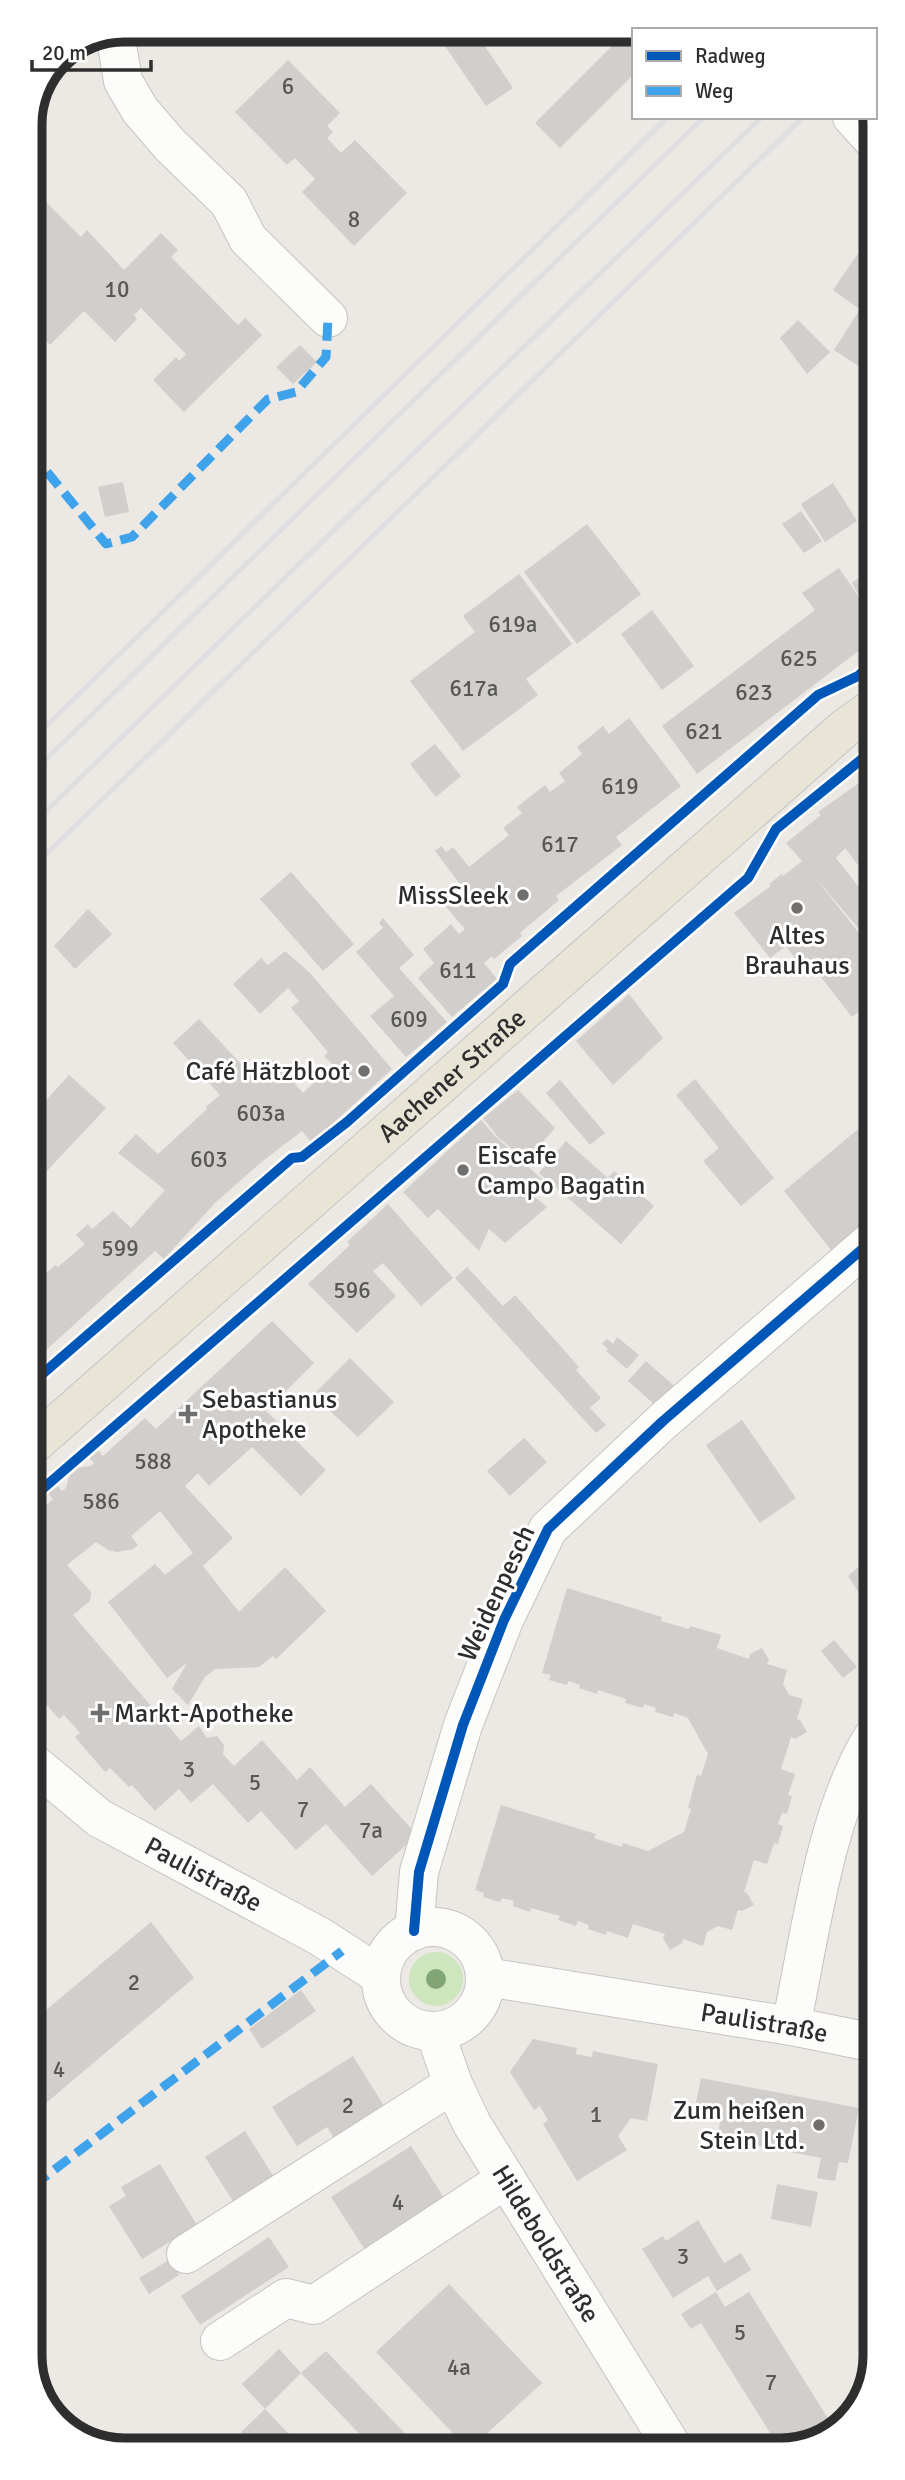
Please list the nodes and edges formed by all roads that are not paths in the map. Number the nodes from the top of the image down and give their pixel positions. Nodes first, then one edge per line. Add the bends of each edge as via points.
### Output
1 (117, 43) edge
2 (328, 318) dead end
3 (863, 715) edge
4 (863, 1248) edge
5 (42, 1437) edge
6 (863, 1754) edge
7 (42, 1770) edge
8 (414, 1931) junction
9 (381, 1976) junction
10 (486, 1977) junction
11 (791, 2026) junction
12 (435, 2032) junction
13 (863, 2041) edge
14 (453, 2084) junction
15 (506, 2179) junction
16 (186, 2254) dead end
17 (220, 2341) dead end
18 (667, 2438) edge

1 - 2 street via 123,81 140,110 229,202 248,239
3 - 5 main road, Aachener Straße
4 - 8 street, Weidenpesch via 663,1421 548,1529 504,1620 463,1725 419,1872
6 - 11 street via 845,1794 826,1860
7 - 9 street, Paulistraße via 99,1818 319,1936
8 - 9 street via 391,1949
8 - 10 street via 430,1927 462,1935 482,1960
9 - 12 street via 390,2009 402,2022
10 - 11 street, Paulistraße
10 - 12 street via 477,2009 466,2021
11 - 13 street, Paulistraße
12 - 14 street, Hildeboldstraße
14 - 15 street, Hildeboldstraße
14 - 16 street
15 - 17 street via 314,2305 286,2298
15 - 18 street, Hildeboldstraße

